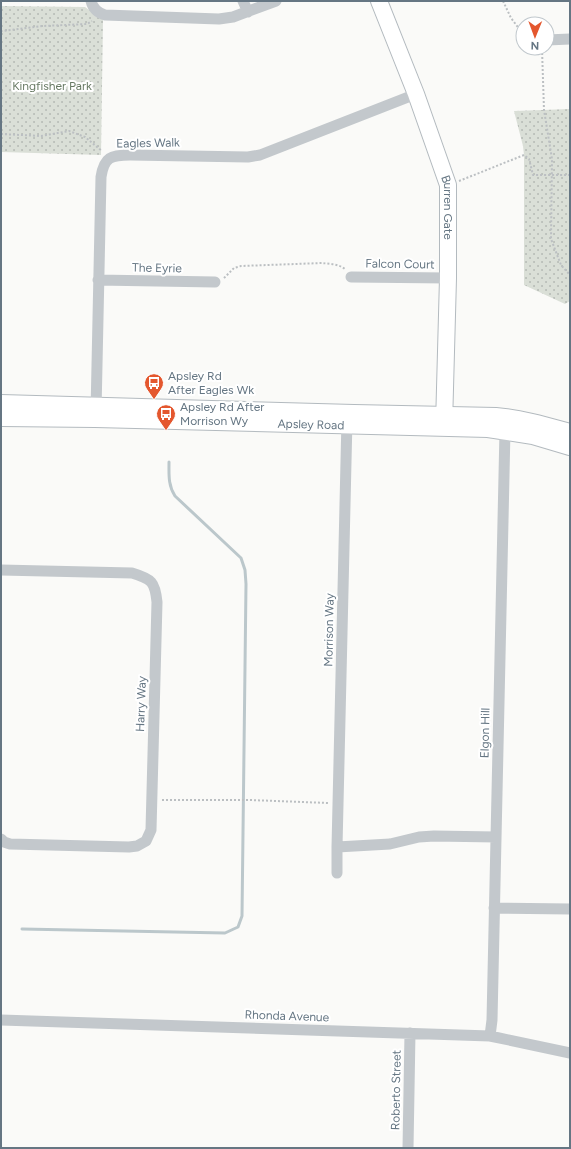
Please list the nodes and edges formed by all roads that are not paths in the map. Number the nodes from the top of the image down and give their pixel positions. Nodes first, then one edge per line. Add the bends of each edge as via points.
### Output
1 (91, 1) edge
2 (243, 1) edge
3 (276, 1) edge
4 (379, 1) edge
5 (248, 12) junction
6 (570, 39) edge
7 (555, 40) edge
8 (416, 94) junction
9 (352, 277) road end
10 (448, 278) junction
11 (98, 280) junction
12 (215, 282) road end
13 (1, 403) edge
14 (96, 413) junction
15 (1, 418) edge
16 (347, 419) junction
17 (444, 421) junction
18 (505, 430) junction
19 (570, 432) edge
20 (570, 447) edge
21 (1, 570) edge
22 (496, 837) junction
23 (6, 842) edge
24 (337, 847) junction
25 (337, 873) dead end
26 (494, 908) junction
27 (570, 909) edge
28 (1, 1020) edge
29 (410, 1033) junction
30 (490, 1036) junction
31 (570, 1053) edge
32 (408, 1148) edge

1 - 5 street via 99,13 114,16 219,19 233,18
2 - 5 street
3 - 5 street
4 - 8 main road, Burren Gate
6 - 7 street
8 - 10 main road, Burren Gate via 448,185
8 - 11 street, Eagles Walk via 260,155 248,157 130,154 109,158 103,166 101,177
9 - 10 street, Falcon Court
10 - 17 main road, Burren Gate
11 - 12 street, The Eyrie
11 - 14 street, Eagles Walk
13 - 14 main road, Apsley Road
14 - 15 main road, Apsley Road
14 - 16 main road, Apsley Road
16 - 17 main road, Apsley Road
16 - 24 street, Morrison Way
17 - 18 main road, Apsley Road
17 - 19 main road, Apsley Road via 515,417
18 - 20 main road, Apsley Road
18 - 22 street, Elgon Hill
21 - 23 street, Harry Way via 132,573 146,577 156,588 157,602 151,830 146,842 129,847
22 - 24 street via 434,836 390,844
22 - 26 street, Elgon Hill
24 - 25 street, Morrison Way
26 - 27 street
26 - 30 street, Elgon Hill
28 - 29 street, Rhonda Avenue
29 - 30 street, Rhonda Avenue
29 - 32 street, Roberto Street
30 - 31 street, Rhonda Avenue

